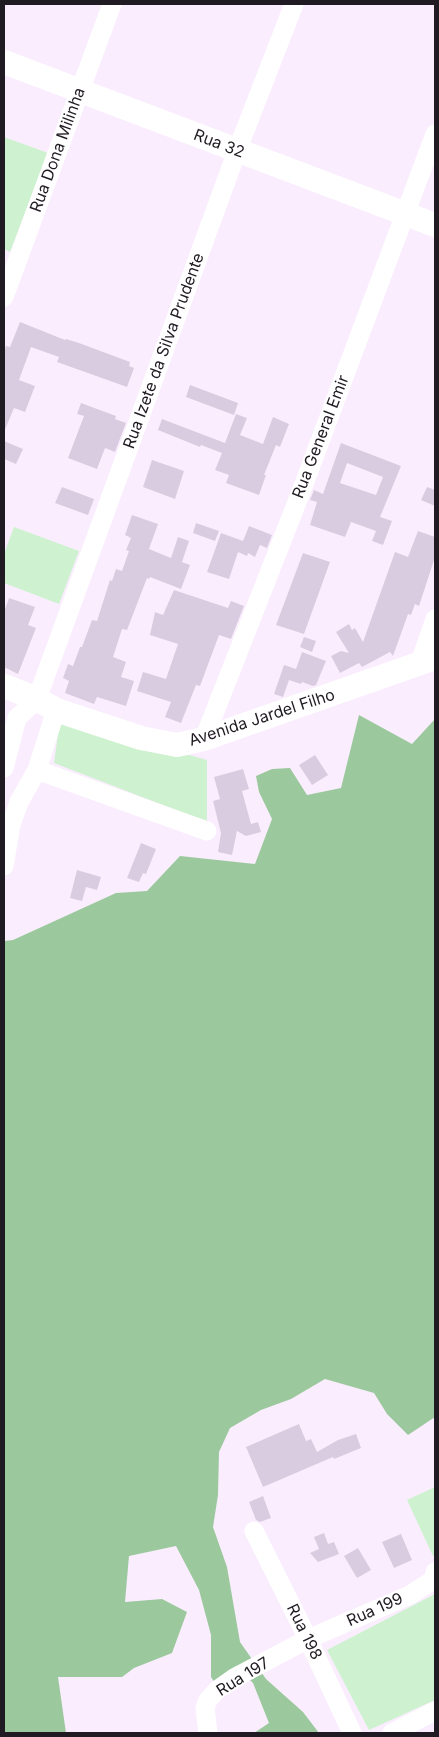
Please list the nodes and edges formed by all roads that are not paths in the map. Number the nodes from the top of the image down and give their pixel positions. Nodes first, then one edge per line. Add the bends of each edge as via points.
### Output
1 (112, 4) edge
2 (294, 4) edge
3 (4, 62) edge
4 (80, 91) junction
5 (435, 134) edge
6 (237, 151) junction
7 (405, 214) junction
8 (435, 225) edge
9 (4, 297) edge
10 (435, 619) edge
11 (427, 661) edge
12 (4, 686) edge
13 (47, 705) junction
14 (204, 739) junction
15 (4, 768) edge
16 (37, 770) junction
17 (7, 825) edge
18 (207, 831) dead end
19 (4, 866) edge
20 (254, 1531) dead end
21 (435, 1572) edge
22 (308, 1639) junction
23 (435, 1711) edge
24 (208, 1733) edge
25 (352, 1733) edge
26 (392, 1733) edge

1 - 4 street, Rua Dona Milinha
2 - 6 street, Rua Izete da Silva Prudente
3 - 4 main road, Rua 32
4 - 6 main road, Rua 32
4 - 9 street, Rua Dona Milinha
5 - 7 street, Rua General Emir
6 - 7 main road, Rua 32
6 - 13 street, Rua Izete da Silva Prudente
7 - 8 main road, Rua 32
7 - 14 street, Rua General Emir
10 - 11 street
11 - 14 main road, Avenida Jardel Filho
12 - 13 main road, Avenida Jardel Filho
13 - 14 main road, Avenida Jardel Filho via 162,743 177,745
13 - 15 street via 17,718
13 - 16 street, Rua Izete da Silva Prudente
16 - 17 street, Rua Izete da Silva Prudente
16 - 18 street
17 - 19 street, Rua Izete da Silva Prudente
20 - 22 street, Rua 198
21 - 22 street, Rua 199 via 433,1580 410,1595
22 - 24 street, Rua 197 via 217,1690 205,1708
22 - 25 street, Rua 198
23 - 26 street

